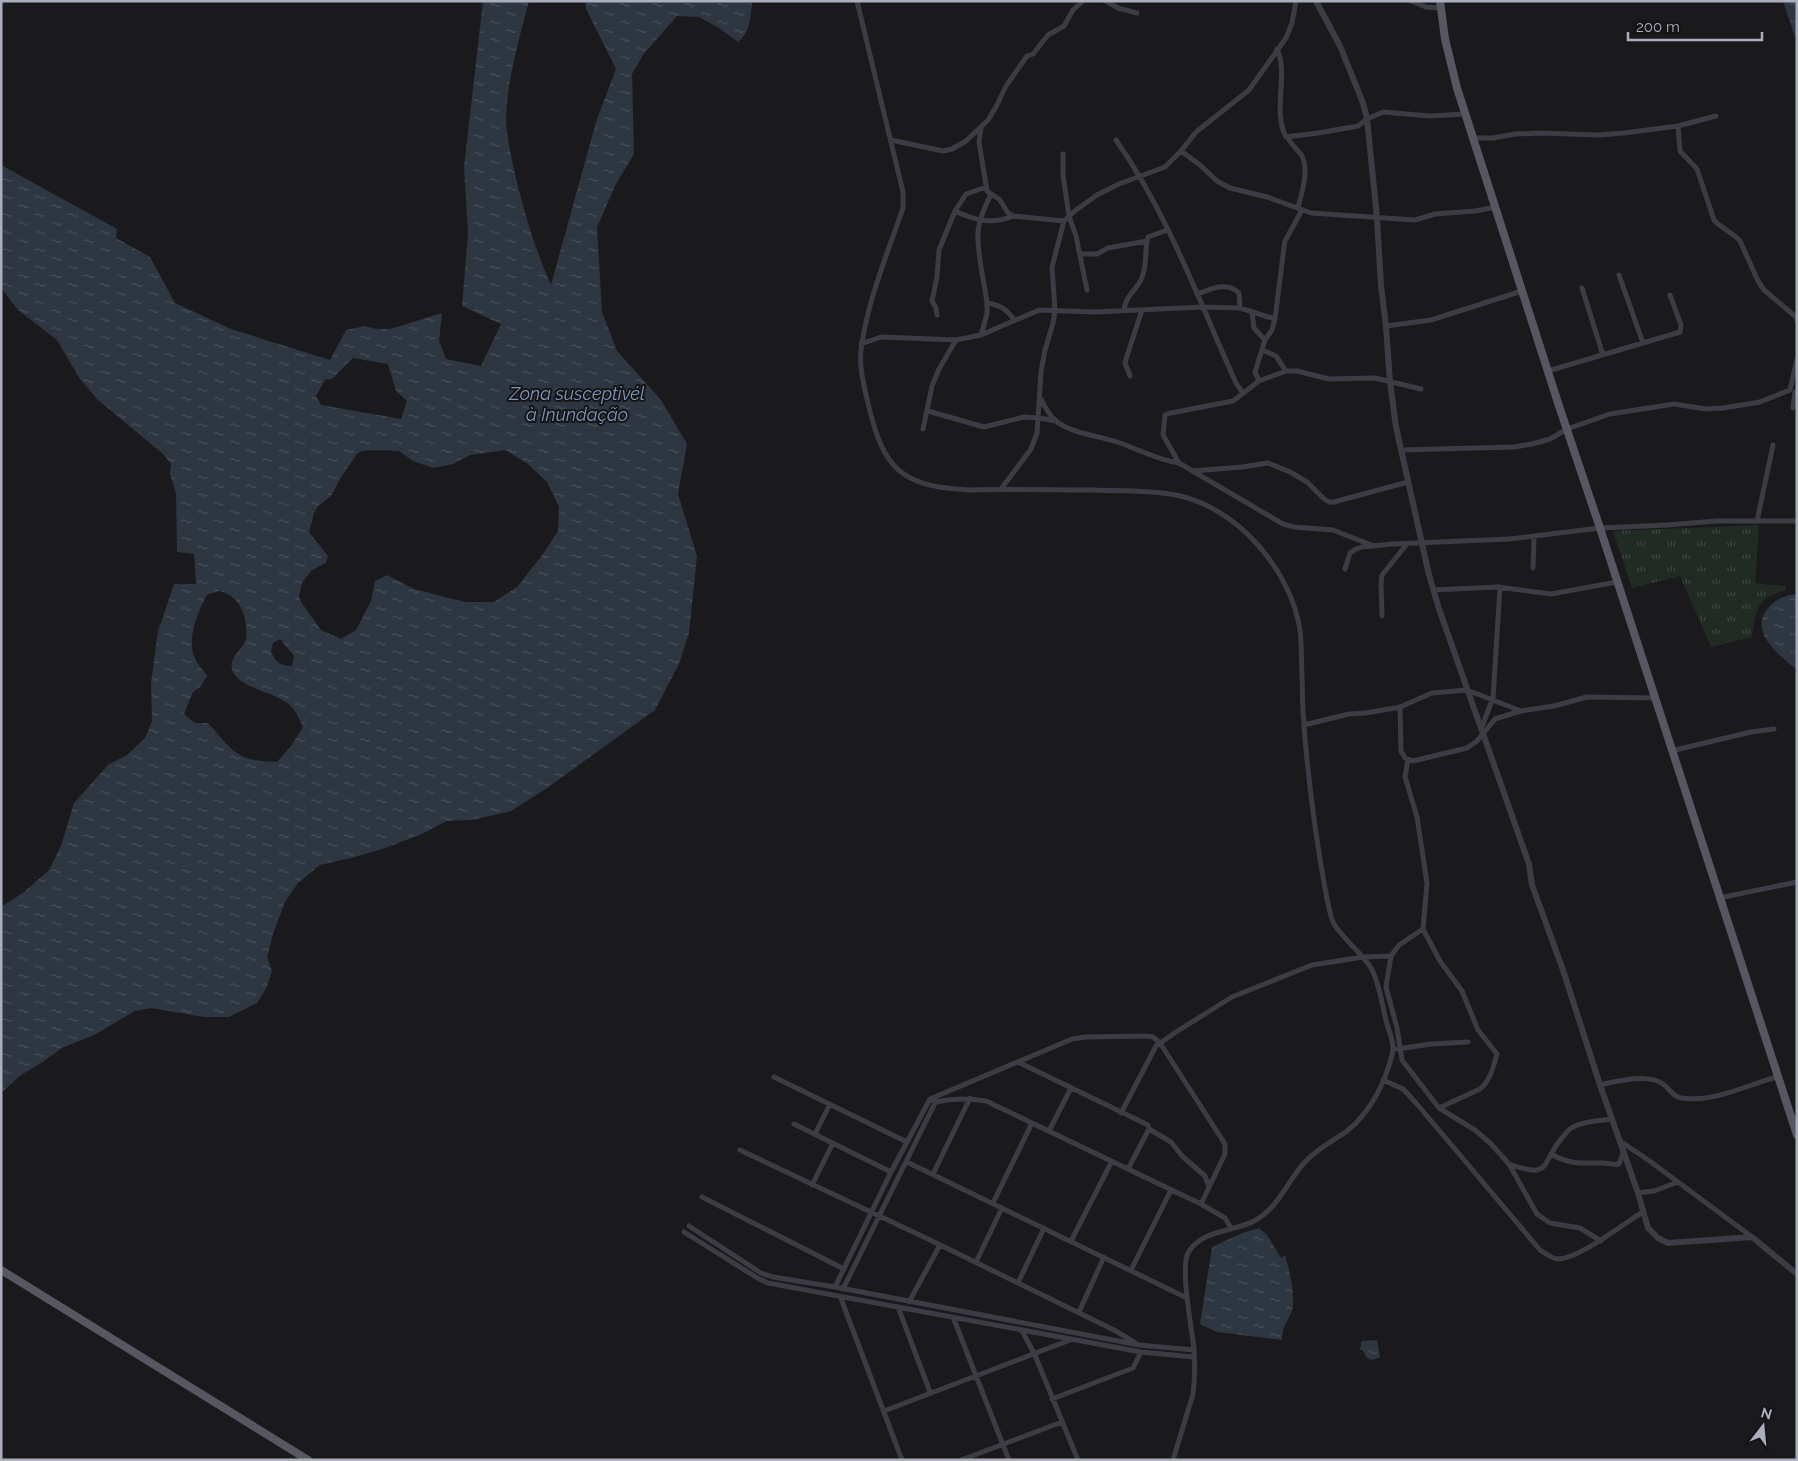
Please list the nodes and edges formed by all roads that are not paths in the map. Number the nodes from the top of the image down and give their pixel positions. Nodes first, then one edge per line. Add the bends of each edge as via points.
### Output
1 (857, 1) edge
2 (1083, 1) edge
3 (1106, 1) edge
4 (1296, 1) edge
5 (1316, 1) edge
6 (1410, 1) edge
7 (1440, 5) edge
8 (1137, 13) dead end
9 (1277, 50) junction
10 (1466, 114) junction
11 (1716, 116) dead end
12 (1367, 119) junction
13 (1678, 126) junction
14 (981, 127) junction
15 (1288, 137) junction
16 (1474, 138) junction
17 (891, 140) junction
18 (1116, 140) dead end
19 (1181, 151) junction
20 (1063, 154) dead end
21 (1139, 178) junction
22 (986, 187) junction
23 (991, 194) junction
24 (1300, 208) junction
25 (1496, 208) junction
26 (955, 211) junction
27 (1012, 216) junction
28 (1069, 216) junction
29 (1377, 218) junction
30 (980, 221) junction
31 (1064, 221) junction
32 (1167, 230) junction
33 (1147, 241) junction
34 (1080, 254) junction
35 (1619, 275) dead end
36 (1582, 288) dead end
37 (1088, 290) dead end
38 (1522, 291) junction
39 (1197, 294) junction
40 (1670, 295) dead end
41 (987, 303) junction
42 (1204, 306) junction
43 (1240, 308) junction
44 (1124, 310) junction
45 (1142, 310) junction
46 (1055, 311) junction
47 (1252, 313) junction
48 (937, 315) dead end
49 (1275, 319) junction
50 (1014, 320) junction
51 (1797, 321) edge
52 (1386, 326) junction
53 (981, 335) junction
54 (956, 340) junction
55 (1265, 340) junction
56 (862, 344) junction
57 (1643, 344) junction
58 (1262, 350) junction
59 (1603, 355) junction
60 (1797, 359) edge
61 (1286, 371) junction
62 (1548, 371) junction
63 (1130, 376) dead end
64 (1259, 381) junction
65 (1390, 382) junction
66 (1421, 389) dead end
67 (1794, 391) edge
68 (1243, 393) junction
69 (1040, 397) junction
70 (1793, 408) dead end
71 (928, 411) junction
72 (1039, 418) junction
73 (1057, 422) junction
74 (923, 429) dead end
75 (1567, 429) junction
76 (1773, 445) dead end
77 (1400, 450) junction
78 (1179, 463) junction
79 (1192, 471) junction
80 (1408, 482) junction
81 (1001, 489) junction
82 (1757, 521) junction
83 (1797, 521) edge
84 (1600, 528) junction
85 (1534, 537) junction
86 (1422, 543) junction
87 (1407, 544) junction
88 (1375, 546) junction
89 (1533, 568) dead end
90 (1345, 569) dead end
91 (1617, 582) junction
92 (1500, 587) junction
93 (1433, 590) junction
94 (1382, 616) dead end
95 (1467, 690) junction
96 (1493, 698) junction
97 (1654, 698) junction
98 (1400, 707) junction
99 (1521, 710) junction
100 (1304, 725) junction
101 (1774, 729) dead end
102 (1482, 731) junction
103 (1671, 751) junction
104 (1408, 760) junction
105 (1797, 882) edge
106 (1719, 898) junction
107 (1423, 930) junction
108 (1391, 956) junction
109 (1363, 957) junction
110 (1468, 1042) dead end
111 (1160, 1043) junction
112 (1397, 1049) junction
113 (1018, 1062) junction
114 (1778, 1076) junction
115 (774, 1077) dead end
116 (1383, 1080) junction
117 (1600, 1084) junction
118 (1071, 1088) junction
119 (938, 1096) junction
120 (970, 1098) junction
121 (930, 1099) junction
122 (936, 1102) junction
123 (830, 1104) junction
124 (1440, 1108) junction
125 (1121, 1113) junction
126 (1612, 1119) junction
127 (1032, 1123) junction
128 (794, 1124) dead end
129 (1149, 1129) junction
130 (1049, 1131) junction
131 (815, 1134) junction
132 (1797, 1136) edge
133 (1620, 1141) junction
134 (907, 1142) junction
135 (832, 1143) junction
136 (740, 1150) dead end
137 (1624, 1153) junction
138 (1552, 1154) junction
139 (1112, 1161) junction
140 (907, 1162) junction
141 (1509, 1164) junction
142 (1128, 1169) junction
143 (891, 1172) junction
144 (933, 1174) junction
145 (1678, 1182) junction
146 (812, 1185) junction
147 (1209, 1187) junction
148 (1171, 1190) junction
149 (1638, 1193) junction
150 (702, 1197) dead end
151 (993, 1203) junction
152 (1201, 1204) junction
153 (1002, 1208) junction
154 (1643, 1212) junction
155 (871, 1213) junction
156 (879, 1217) junction
157 (689, 1226) dead end
158 (1044, 1228) junction
159 (1231, 1228) junction
160 (684, 1232) dead end
161 (1752, 1237) junction
162 (1602, 1240) junction
163 (1070, 1241) junction
164 (940, 1245) junction
165 (1104, 1257) junction
166 (976, 1262) junction
167 (844, 1269) junction
168 (1, 1270) edge
169 (1131, 1270) junction
170 (1797, 1274) edge
171 (1018, 1283) junction
172 (835, 1287) junction
173 (843, 1289) junction
174 (840, 1296) junction
175 (1187, 1298) junction
176 (909, 1302) junction
177 (898, 1307) junction
178 (1079, 1312) junction
179 (953, 1317) junction
180 (1022, 1331) junction
181 (1072, 1339) junction
182 (1140, 1345) junction
183 (1194, 1350) junction
184 (1141, 1352) junction
185 (1034, 1353) junction
186 (1194, 1357) junction
187 (974, 1375) junction
188 (930, 1392) junction
189 (1052, 1399) junction
190 (884, 1411) junction
191 (1062, 1422) junction
192 (1002, 1444) junction
193 (308, 1460) edge
194 (902, 1460) edge
195 (961, 1460) edge
196 (1009, 1460) edge
197 (1078, 1460) edge
198 (1173, 1460) edge

1 - 17 street
2 - 14 street via 1073,10 1064,26 1048,35 1033,54 1027,56
3 - 8 street
4 - 9 street via 1290,30
5 - 12 street via 1340,46
6 - 7 street via 1426,7
7 - 10 main road via 1447,48
9 - 15 street via 1281,62 1280,109 1284,134
9 - 19 street via 1249,90 1202,127
10 - 12 street via 1430,116 1383,112
10 - 16 main road
11 - 13 street
12 - 15 street via 1358,126
12 - 29 street
13 - 16 street via 1598,135 1540,133
13 - 51 street via 1680,151 1696,168 1714,220 1736,236 1761,286
14 - 17 street via 966,141 943,151
14 - 22 street via 979,142
15 - 24 street via 1302,159 1304,186
16 - 25 main road
17 - 56 street via 903,192 903,208 866,318
18 - 21 street
19 - 21 street via 1165,167
19 - 24 street via 1230,188
20 - 28 street
21 - 28 street via 1097,195
21 - 32 street
22 - 23 street
22 - 26 street via 966,194
23 - 27 street
23 - 30 street
24 - 29 street via 1325,215
24 - 49 street via 1285,240
25 - 29 street via 1435,214 1415,220
25 - 38 main road
26 - 30 street
26 - 48 street via 939,250 932,301
27 - 30 street
27 - 31 street
28 - 31 street
28 - 34 street
29 - 52 street via 1380,286
30 - 41 street via 979,254
31 - 46 street via 1052,267
32 - 33 street via 1148,237
32 - 39 street
33 - 34 street via 1108,248 1097,254
33 - 44 street via 1144,270 1135,290 1127,297
34 - 37 street
35 - 57 street
36 - 59 street
38 - 52 street via 1431,320
38 - 62 main road
39 - 42 street
39 - 43 street via 1231,287 1240,293
40 - 57 street via 1681,326 1680,332
41 - 50 street via 1003,308
41 - 53 street
42 - 43 street
42 - 45 street
42 - 68 street
43 - 47 street
44 - 45 street
44 - 46 street
45 - 63 street via 1125,364
46 - 50 street via 1040,310
46 - 69 street via 1041,372
47 - 49 street
47 - 55 street via 1254,328
49 - 55 street
50 - 53 street
52 - 65 street
53 - 54 street
54 - 56 street via 881,337
54 - 71 street via 939,368
55 - 58 street
56 - 81 street via 860,359 872,421 878,440 892,464 926,485 943,489
57 - 59 street
58 - 61 street via 1276,356
58 - 64 street via 1255,372
59 - 62 street
60 - 67 street
61 - 64 street
61 - 65 street via 1297,370 1329,379 1371,378
62 - 75 main road
64 - 68 street
65 - 66 street
65 - 77 street
67 - 70 street
67 - 75 street via 1755,403 1706,409 1679,404 1610,414
68 - 78 street via 1233,402 1165,415 1163,435
69 - 72 street
69 - 73 street
71 - 72 street via 984,426 1024,417
71 - 74 street
72 - 73 street
72 - 81 street via 1031,449
73 - 78 street
75 - 77 street via 1547,440 1514,447
75 - 84 main road
76 - 82 street
77 - 80 street
78 - 79 street
79 - 80 street via 1268,463 1307,482 1329,502
79 - 88 street via 1282,524 1333,530
80 - 86 street
81 - 100 street via 1136,491 1175,495 1208,506 1242,529 1271,562 1296,615 1301,644
82 - 83 street
82 - 84 street
84 - 85 street
84 - 91 main road
85 - 86 street
85 - 89 street
86 - 87 street
86 - 93 street
87 - 88 street
87 - 94 street via 1382,575
88 - 90 street via 1350,553
91 - 92 street via 1551,594
91 - 97 main road
92 - 93 street
92 - 96 street
93 - 95 street
95 - 96 street
95 - 98 street via 1432,693
95 - 102 street
96 - 99 street
96 - 102 street
97 - 99 street via 1587,697
97 - 103 main road
98 - 100 street via 1349,714
98 - 104 street via 1401,751
99 - 102 street via 1495,719
100 - 109 street via 1330,915 1336,927
101 - 103 street
102 - 104 street via 1477,741 1466,748 1421,760
102 - 117 street
103 - 106 main road
104 - 107 street via 1405,777 1417,817 1427,883
105 - 106 street
106 - 114 main road
107 - 108 street via 1399,945
107 - 124 street via 1462,991 1478,1030 1496,1054 1485,1085
108 - 109 street
108 - 112 street via 1386,987 1397,1028
109 - 111 street via 1312,965 1232,997
109 - 112 street via 1375,976
110 - 112 street
111 - 113 street via 1146,1036 1080,1038
111 - 125 street
111 - 147 street via 1225,1144 1225,1154
112 - 116 street
112 - 124 street
113 - 118 street
113 - 119 street
114 - 117 street via 1705,1098 1678,1097 1662,1083 1646,1079
114 - 132 main road
115 - 123 street
116 - 159 street via 1374,1100 1359,1120 1306,1161 1282,1197 1267,1212 1246,1225
116 - 162 street via 1402,1089 1416,1103 1540,1250 1557,1259
117 - 126 street
118 - 125 street
118 - 130 street
119 - 121 street
119 - 122 street
120 - 122 street
120 - 127 street via 986,1101
120 - 144 street
121 - 122 street
121 - 134 street
122 - 140 street
123 - 131 street
123 - 134 street
124 - 141 street via 1484,1136
125 - 129 street via 1148,1125
126 - 133 street
126 - 138 street via 1572,1127 1556,1144
127 - 130 street
127 - 151 street
128 - 131 street
129 - 142 street
129 - 147 street via 1172,1142 1182,1156 1205,1176
130 - 139 street
131 - 135 street
133 - 137 street
133 - 145 street
134 - 143 street
135 - 143 street
135 - 146 street
136 - 146 street
137 - 138 street via 1619,1164 1566,1162
137 - 149 street
138 - 141 street via 1544,1167 1537,1170
139 - 142 street
139 - 163 street
140 - 144 street
140 - 156 street
141 - 162 street via 1534,1209 1544,1219 1580,1228
142 - 148 street
143 - 155 street
144 - 151 street
145 - 149 street
145 - 161 street
146 - 155 street
147 - 152 street
148 - 152 street
148 - 169 street
149 - 154 street
150 - 167 street
151 - 153 street
152 - 159 street via 1225,1218
153 - 158 street
153 - 166 street
154 - 161 street via 1648,1228 1668,1243
154 - 162 street
155 - 156 street
155 - 167 street
156 - 164 street
156 - 173 street
157 - 172 street via 761,1273
158 - 163 street
158 - 171 street
159 - 175 street via 1202,1239 1188,1252
160 - 174 street via 759,1279
161 - 170 street
163 - 165 street
164 - 166 street
164 - 176 street
165 - 169 street
165 - 178 street
166 - 171 street
167 - 172 street
168 - 193 main road
169 - 175 street
171 - 178 street
172 - 173 street
173 - 176 street
174 - 177 street
174 - 190 street
175 - 183 street
176 - 182 street
177 - 179 street
177 - 188 street
178 - 182 street
179 - 180 street
179 - 187 street
180 - 181 street
180 - 185 street
181 - 184 street
181 - 185 street
182 - 183 street
183 - 186 street
184 - 186 street
184 - 189 street via 1133,1368
185 - 187 street
185 - 189 street
186 - 198 street via 1192,1394
187 - 188 street
187 - 192 street
188 - 190 street
189 - 191 street
190 - 194 street
191 - 192 street
191 - 197 street
192 - 195 street
192 - 196 street

